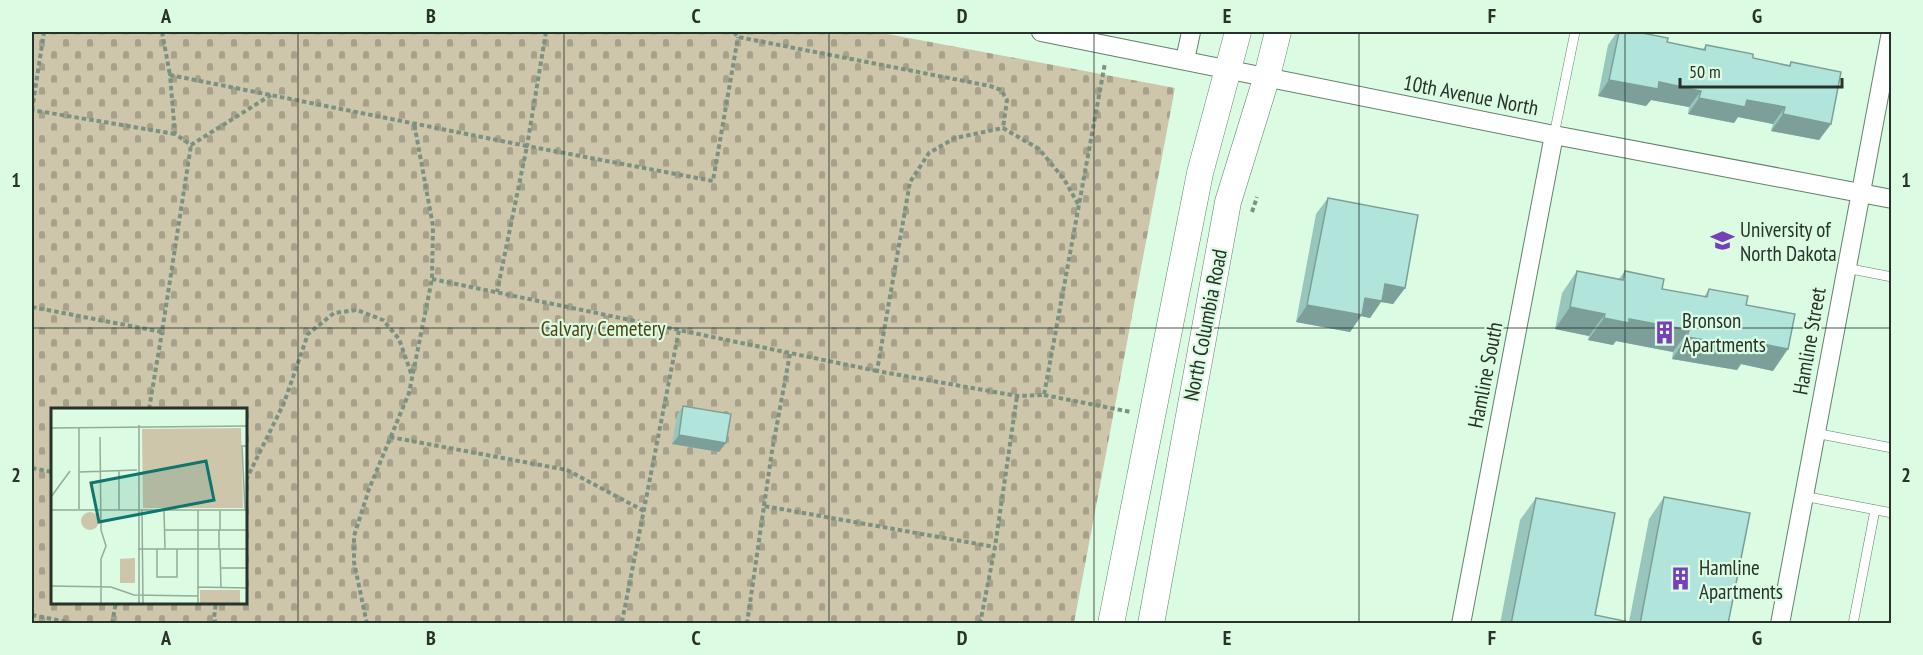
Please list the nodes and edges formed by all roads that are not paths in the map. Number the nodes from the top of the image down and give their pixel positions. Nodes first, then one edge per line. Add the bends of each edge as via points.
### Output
1 (1041, 32) edge
2 (1191, 32) edge
3 (1238, 32) edge
4 (1278, 32) edge
5 (1575, 32) edge
6 (1891, 32) edge
7 (1185, 60) junction
8 (1229, 69) junction
9 (1267, 76) junction
10 (1554, 135) junction
11 (1860, 192) junction
12 (1892, 199) edge
13 (1846, 268) junction
14 (1892, 277) edge
15 (1815, 433) junction
16 (1892, 448) edge
17 (1803, 496) junction
18 (1875, 510) junction
19 (1892, 513) edge
20 (1111, 624) edge
21 (1151, 624) edge
22 (1461, 624) edge
23 (1780, 624) edge
24 (1853, 624) edge

1 - 7 street, 10th Avenue North
2 - 7 street
3 - 8 main road, North Columbia Road
4 - 9 main road, North Columbia Road
5 - 10 lane
6 - 11 street, Hamline Street
7 - 8 street, 10th Avenue North
8 - 9 street, 10th Avenue North
8 - 20 main road, North Columbia Road via 1200,173
9 - 10 street, 10th Avenue North
9 - 21 main road, North Columbia Road via 1228,202
10 - 11 street, 10th Avenue North
10 - 22 street, Hamline South
11 - 12 street, 10th Avenue North
11 - 13 street, Hamline Street
13 - 14 lane
13 - 15 street, Hamline Street
15 - 16 lane
15 - 17 street, Hamline Street
17 - 18 lane
17 - 23 street, Hamline Street
18 - 19 lane
18 - 24 lane

